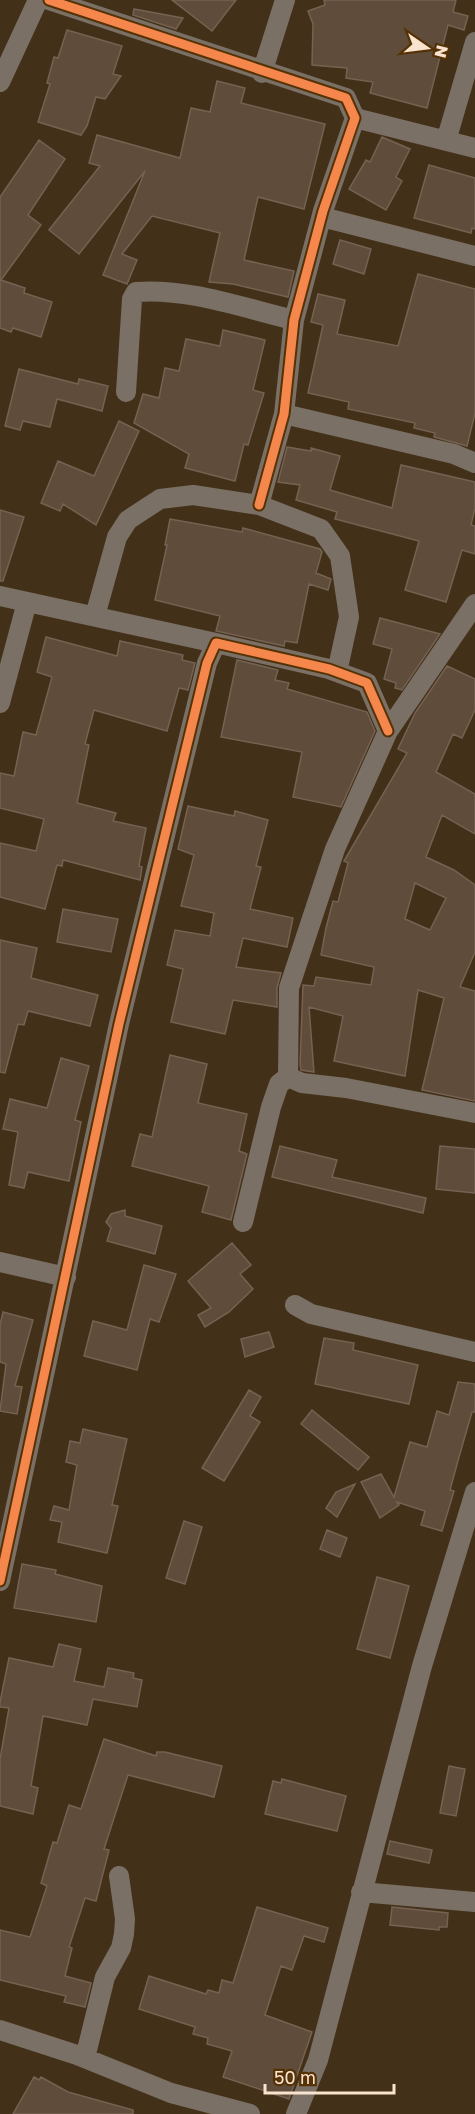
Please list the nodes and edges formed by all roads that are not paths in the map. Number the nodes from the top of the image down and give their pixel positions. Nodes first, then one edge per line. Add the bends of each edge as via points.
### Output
1 (38, 0) edge
2 (49, 0) edge
3 (285, 0) edge
4 (475, 42) edge
5 (262, 73) junction
6 (0, 82) edge
7 (355, 118) junction
8 (446, 141) junction
9 (475, 148) edge
10 (321, 217) junction
11 (475, 256) edge
12 (294, 320) junction
13 (126, 392) dead end
14 (284, 414) junction
15 (475, 463) edge
16 (259, 505) junction
17 (0, 596) edge
18 (27, 602) junction
19 (475, 604) edge
20 (95, 616) junction
21 (216, 643) junction
22 (337, 672) junction
23 (0, 703) edge
24 (388, 731) junction
25 (288, 1077) junction
26 (475, 1113) edge
27 (243, 1222) dead end
28 (0, 1262) edge
29 (66, 1277) junction
30 (295, 1305) dead end
31 (475, 1352) edge
32 (475, 1492) edge
33 (3, 1561) edge
34 (0, 1581) edge
35 (119, 1876) dead end
36 (361, 1892) junction
37 (475, 1902) edge
38 (0, 2030) edge
39 (85, 2058) junction
40 (250, 2114) edge
41 (296, 2114) edge

1 - 6 street
2 - 5 street
3 - 5 street
4 - 8 street
5 - 7 street via 346,98
7 - 8 street
7 - 10 street
8 - 9 street
10 - 11 street
10 - 12 street
12 - 13 street via 159,290 136,292 132,299
12 - 14 street
14 - 15 street via 454,454
14 - 16 street
16 - 20 street via 182,496 160,499 128,520 117,537
16 - 22 street via 321,529 340,556 349,617
17 - 18 street
18 - 20 street
18 - 23 street
19 - 24 street
20 - 21 street
21 - 22 street
21 - 29 street via 207,663 118,1024
22 - 24 street via 367,683
24 - 25 street via 335,849 289,988
25 - 26 street via 302,1083
25 - 27 street via 279,1084 271,1107
28 - 29 street
29 - 33 street
30 - 31 street via 311,1314
32 - 36 street via 422,1666
33 - 34 street
35 - 39 street via 124,1934 105,1977
36 - 37 street
36 - 41 street via 318,2060
38 - 39 street
39 - 40 street via 171,2093

